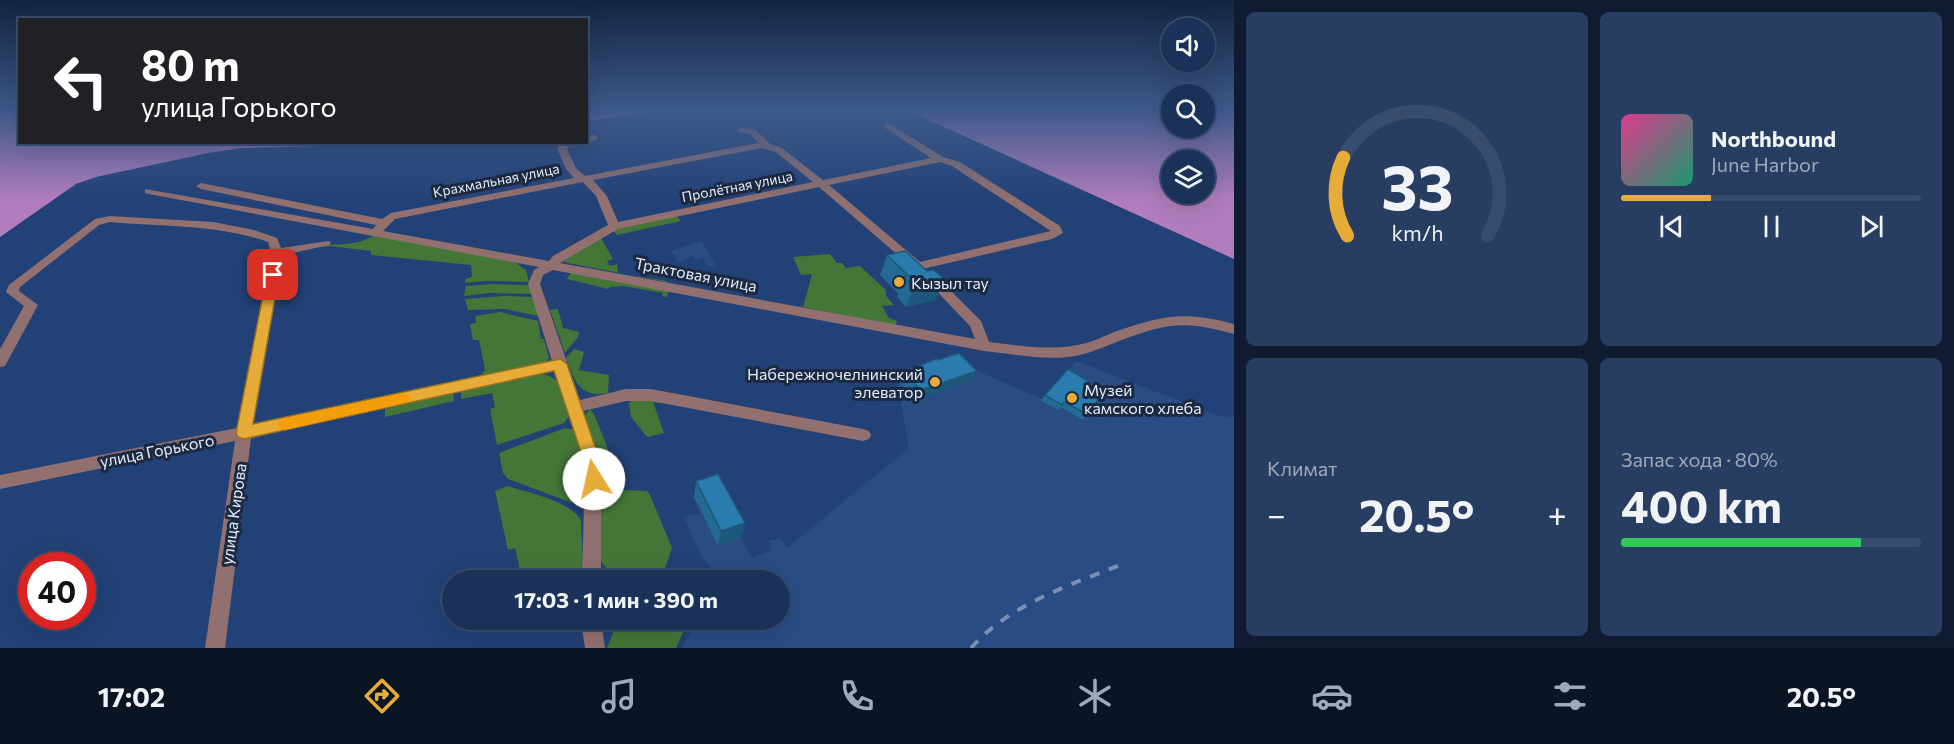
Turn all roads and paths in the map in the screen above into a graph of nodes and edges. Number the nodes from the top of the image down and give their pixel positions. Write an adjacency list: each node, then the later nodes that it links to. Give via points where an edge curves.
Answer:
1 (762, 140): 4 (street)
2 (910, 140): 5 (street)
3 (567, 144): 6 (street, via 562,148 575,174)
4 (769, 146): 6 (street, Крахмальная улица, via 750,146); 7 (street)
5 (940, 159): 7 (street, Пролётная улица); 16 (street, via 956,164 1056,228 1057,233)
6 (582, 178): 10 (street, Крахмальная улица, via 391,216); 11 (street, via 590,181 598,192)
7 (822, 184): 11 (street, Пролётная улица); 16 (street)
8 (201, 186): 10 (street)
9 (149, 191): 12 (street, Трактовая улица)
10 (384, 223): 12 (street, Крахмальная улица)
11 (614, 226): 15 (street, Пролётная улица)
12 (376, 232): 15 (street, Трактовая улица)
13 (325, 243): 14 (street)
14 (275, 246): 18 (street, via 258,234 213,227 95,222 15,285 12,292 31,305); 23 (street, улица Кирова)
15 (551, 266): 19 (street, Трактовая улица); 21 (street, Пролётная улица, via 538,273 534,284)
16 (918, 266): 19 (street, via 972,318)
17 (1234, 329): 19 (street, Трактовая улица, via 1180,319 1066,353)
18 (4, 346): 20 (street)
19 (984, 346)
20 (0, 362)
21 (560, 364): 22 (street, Пролётная улица); 23 (street, улица Горького)
22 (574, 407): 24 (street, via 626,395 651,395); 26 (street, Пролётная улица, via 593,464)
23 (244, 433): 25 (street, улица Горького); 28 (street, улица Кирова)
24 (863, 435)
25 (0, 482)
26 (591, 570)
27 (592, 632): 29 (street)
28 (215, 648)
29 (582, 648)

